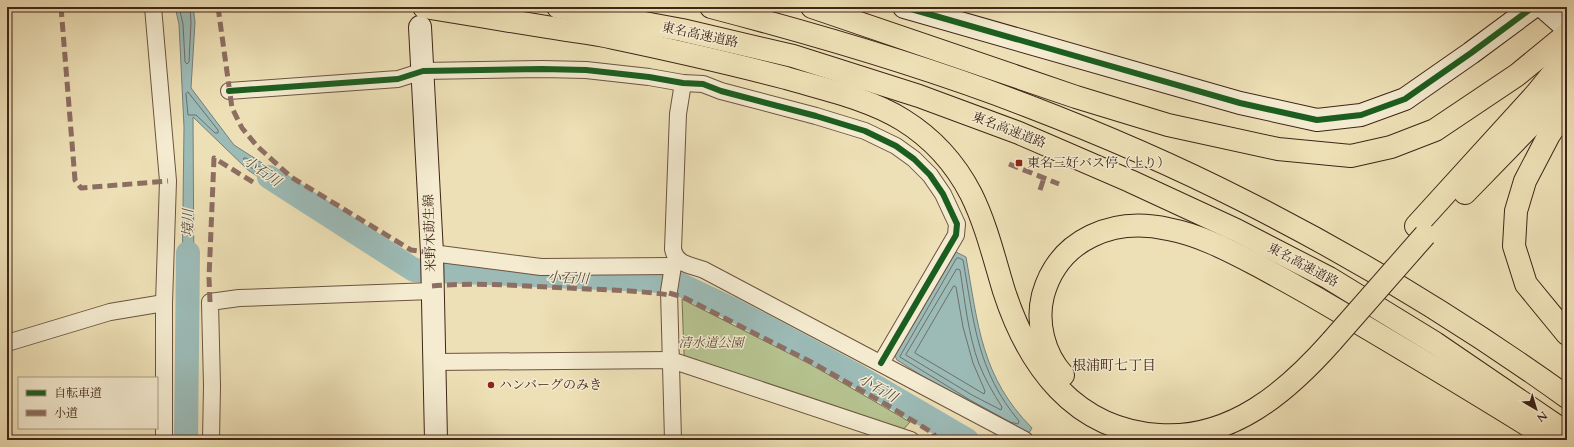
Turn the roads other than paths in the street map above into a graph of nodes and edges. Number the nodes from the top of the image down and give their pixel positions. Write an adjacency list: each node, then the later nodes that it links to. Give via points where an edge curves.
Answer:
1 (153, 7): 19 (street, via 168,181)
2 (558, 7): 27 (highway, 東名高速道路, via 682,30 793,56 919,96 1019,133 1236,230 1329,278 1435,343)
3 (711, 7): 26 (highway, via 917,66 1028,106 1143,153 1242,199 1334,249 1431,306)
4 (812, 7): 8 (highway, via 1076,97 1168,125 1278,149 1351,156 1391,147 1435,130 1517,75)
5 (904, 7): 6 (street, via 1240,103 1317,120 1361,115 1404,99)
6 (1533, 7)
7 (422, 17): 10 (street, 米野木莇生線); 21 (highway, via 612,38 833,91 889,111 941,150 964,182 980,214 1004,292 1020,332 1047,376 1069,399 1086,412 1111,425 1137,433 1169,436 1186,435 1233,422 1275,396 1305,370)
8 (1558, 22)
9 (1567, 56): 15 (highway)
10 (423, 71): 11 (street, via 586,70); 13 (street, via 398,79); 16 (street, 米野木莇生線)
11 (683, 83): 17 (street, via 677,122); 25 (street, via 703,84 865,131 896,146 930,175 950,206 957,224 956,235)
12 (1567, 88): 15 (highway)
13 (229, 91)
14 (1567, 107): 20 (highway, via 1525,181 1516,211 1514,246 1526,284)
15 (1421, 230): 21 (highway, bridge)
16 (432, 254): 17 (street, via 542,267); 18 (street, 米野木莇生線)
17 (674, 266): 23 (street, via 669,290); 25 (street, via 682,263 704,270)
18 (432, 288): 24 (street, 米野木莇生線); 29 (street, via 239,298 210,302)
19 (164, 303): 22 (street, via 110,312); 28 (street)
20 (1567, 334)
21 (1328, 336): 34 (highway, via 1252,399 1231,410 1176,424 1156,424 1136,421 1103,409 1072,386 1050,356 1040,323 1041,304 1054,269 1065,254 1081,242 1112,228 1148,226 1169,229 1216,243 1429,364)
22 (7, 343)
23 (671, 360): 24 (street); 31 (street); 32 (street)
24 (435, 362): 30 (street, 米野木莇生線)
25 (881, 363): 33 (street)
26 (1567, 397)
27 (1567, 433)
28 (164, 440)
29 (211, 440)
30 (436, 440)
31 (672, 440)
32 (911, 440)
33 (1025, 440)
34 (1552, 440)

